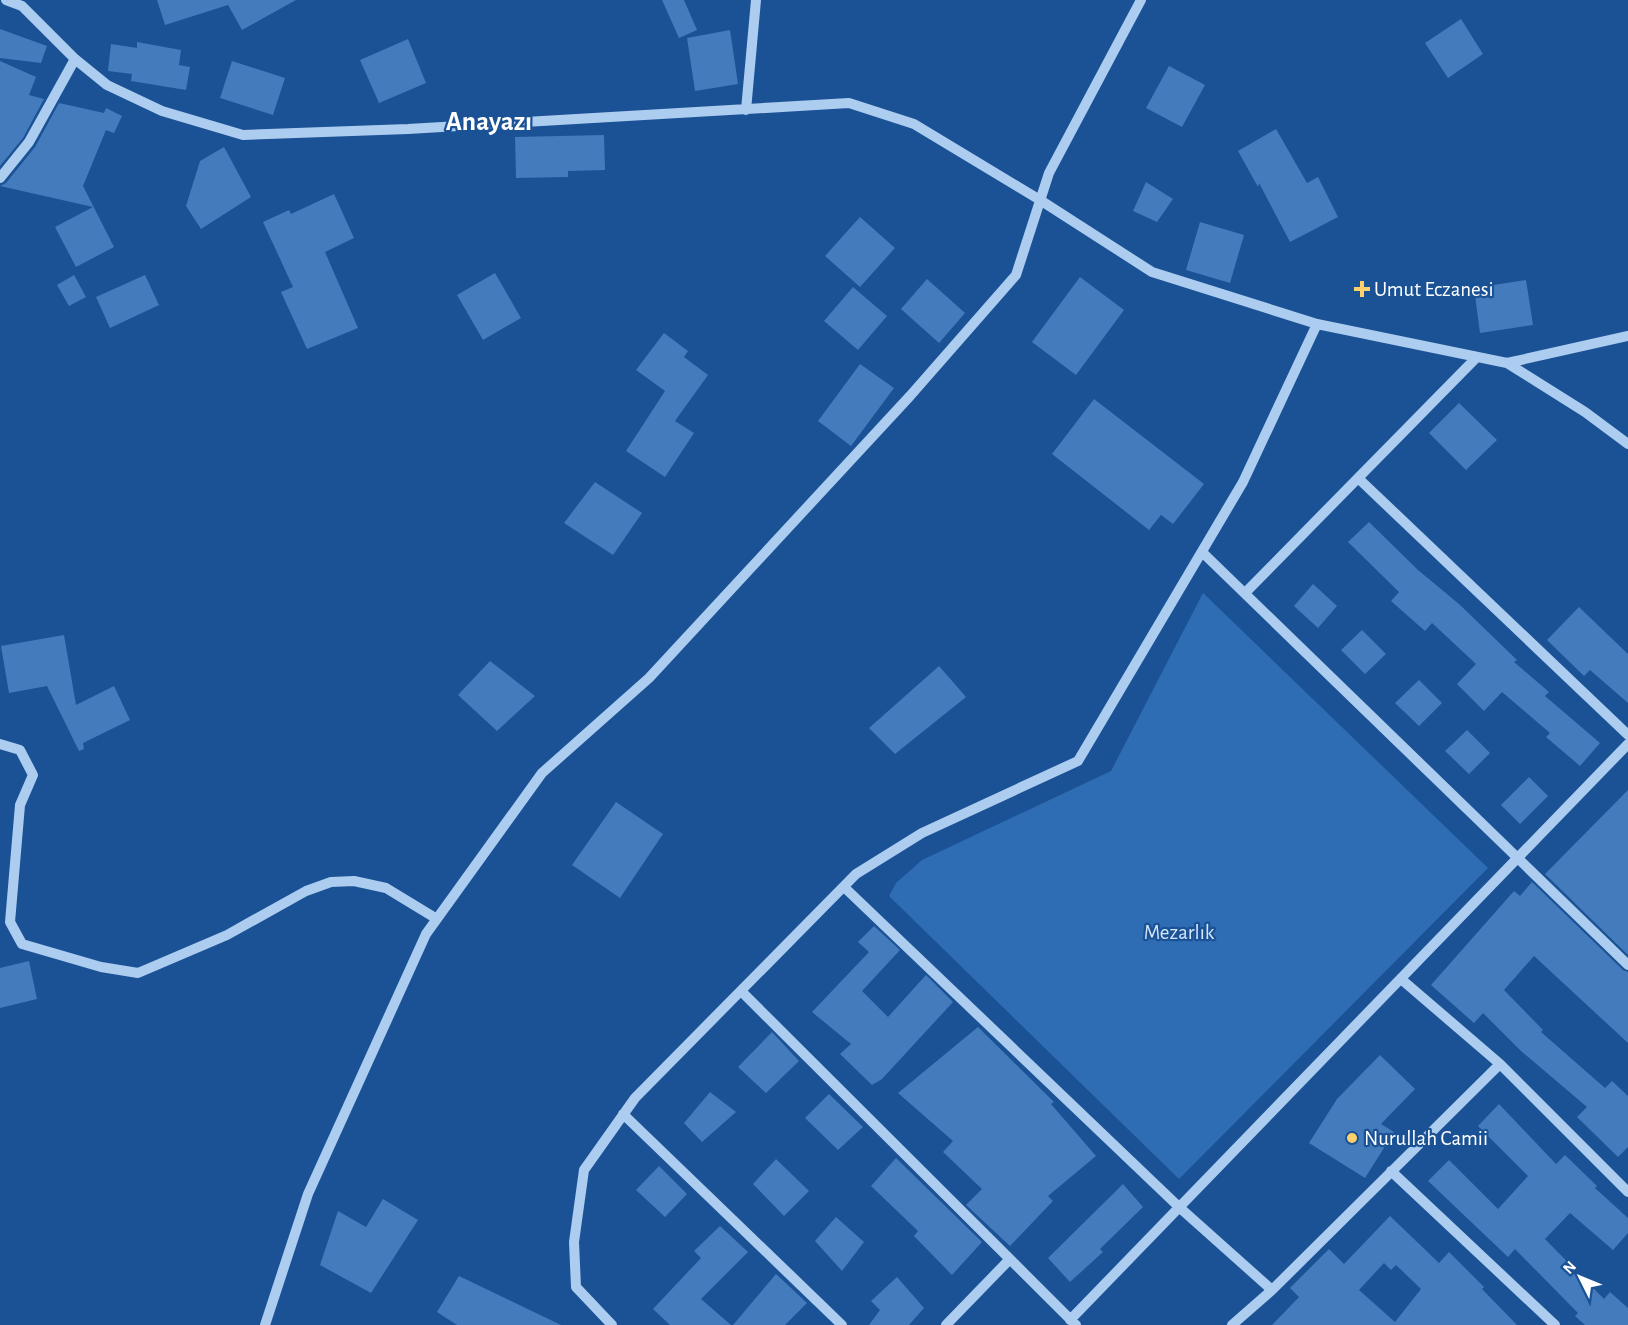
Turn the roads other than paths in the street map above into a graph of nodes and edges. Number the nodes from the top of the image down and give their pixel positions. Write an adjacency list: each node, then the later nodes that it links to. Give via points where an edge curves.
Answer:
1 (6, 0): 4 (street, via 22,6)
2 (756, 0): 5 (street)
3 (1141, 0): 7 (street, via 1048,173)
4 (75, 59): 5 (street, via 108,85 162,111 243,135); 6 (street, via 29,142)
5 (746, 110): 7 (street, via 849,103 914,124)
6 (0, 178)
7 (1040, 200): 8 (street, via 1152,272); 21 (street, via 1016,275 910,396 649,678 542,773)
8 (1317, 324): 10 (street); 14 (street, via 1243,482)
9 (1628, 336): 11 (street)
10 (1477, 357): 11 (street); 13 (street)
11 (1507, 363): 12 (street)
12 (1628, 444)
13 (1358, 478): 15 (street); 16 (street)
14 (1202, 552): 15 (street); 20 (street, via 1078,761 922,833 856,874)
15 (1245, 593): 19 (street)
16 (1628, 735)
17 (0, 744): 21 (street, via 20,750 33,775 20,805 10,922 22,944 101,967 138,973 227,935 306,891 331,882 354,881 386,888)
18 (1628, 744): 19 (street)
19 (1517, 859): 22 (street); 23 (street)
20 (844, 886): 24 (street); 29 (street)
21 (437, 919): 33 (street, via 426,934 308,1194)
22 (1628, 966)
23 (1401, 979): 25 (street); 29 (street)
24 (741, 991): 26 (street, via 634,1098); 30 (street)
25 (1500, 1064): 27 (street); 28 (street)
26 (623, 1114): 34 (street, via 584,1170 574,1242 576,1287); 35 (street)
27 (1392, 1171): 31 (street); 38 (street)
28 (1628, 1192)
29 (1179, 1207): 31 (street); 32 (street)
30 (1009, 1260): 32 (street); 36 (street)
31 (1272, 1290): 37 (street)
32 (1073, 1323)
33 (265, 1325)
34 (612, 1325)
35 (842, 1325)
36 (946, 1325)
37 (1232, 1325)
38 (1555, 1325)

